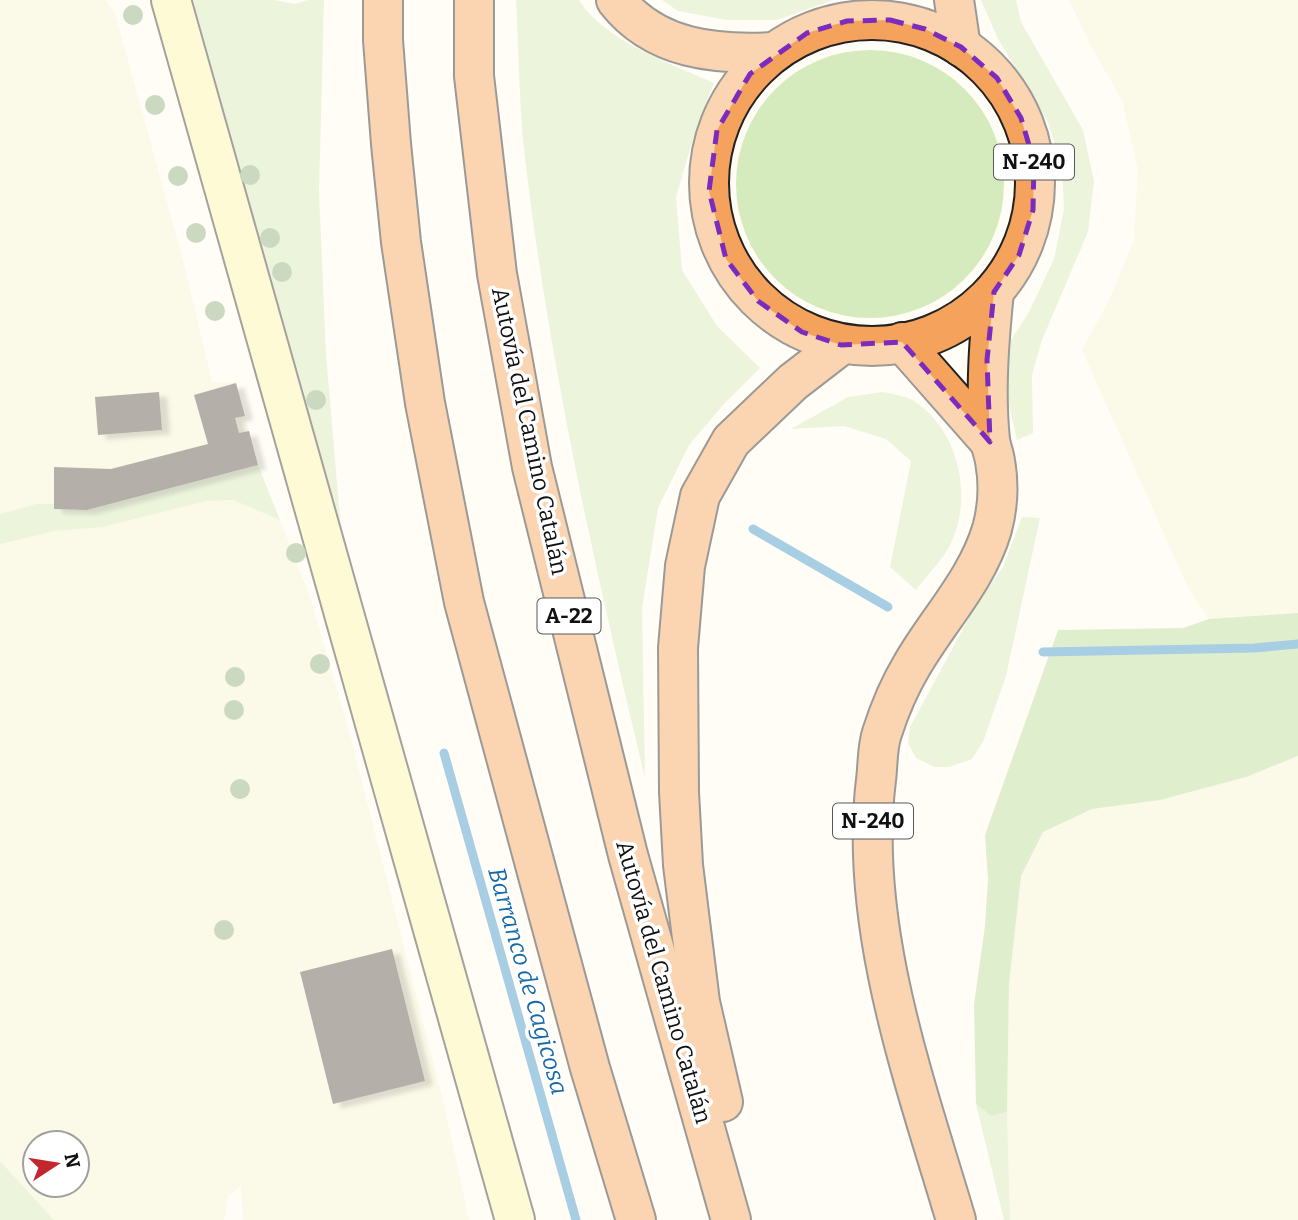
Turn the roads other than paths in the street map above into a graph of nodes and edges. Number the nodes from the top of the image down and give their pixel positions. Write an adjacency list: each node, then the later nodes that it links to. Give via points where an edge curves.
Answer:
1 (171, 0): 13 (street)
2 (382, 0): 14 (highway, via 403,256 425,403 464,602 590,1068)
3 (474, 0): 15 (highway, Autovía del Camino Catalán / A-22, via 474,76 497,274 533,467 628,855)
4 (616, 0): 8 (highway, via 665,39 734,54)
5 (954, 0): 7 (highway)
6 (899, 10): 7 (highway, N-240); 8 (highway, N-240, via 807,33)
7 (961, 47): 9 (highway, N-240, via 997,78 1021,118 1034,162 1030,221 1019,255)
8 (774, 52): 11 (highway, N-240, via 750,74 717,131 710,158 714,226 726,258 758,301 802,332)
9 (994, 292): 10 (highway, N-240, via 952,326); 12 (highway, N-240, via 987,360)
10 (902, 342): 11 (highway, N-240, via 881,348); 12 (highway)
11 (841, 345): 16 (highway, via 793,382 731,441 700,496 685,566 678,648 683,865 700,1002)
12 (990, 442): 17 (highway, N-240, via 998,501 992,530 951,607 911,666 881,735 872,808 884,950 905,1045)
13 (515, 1220)
14 (636, 1220)
15 (731, 1220)
16 (751, 1220)
17 (956, 1220)

